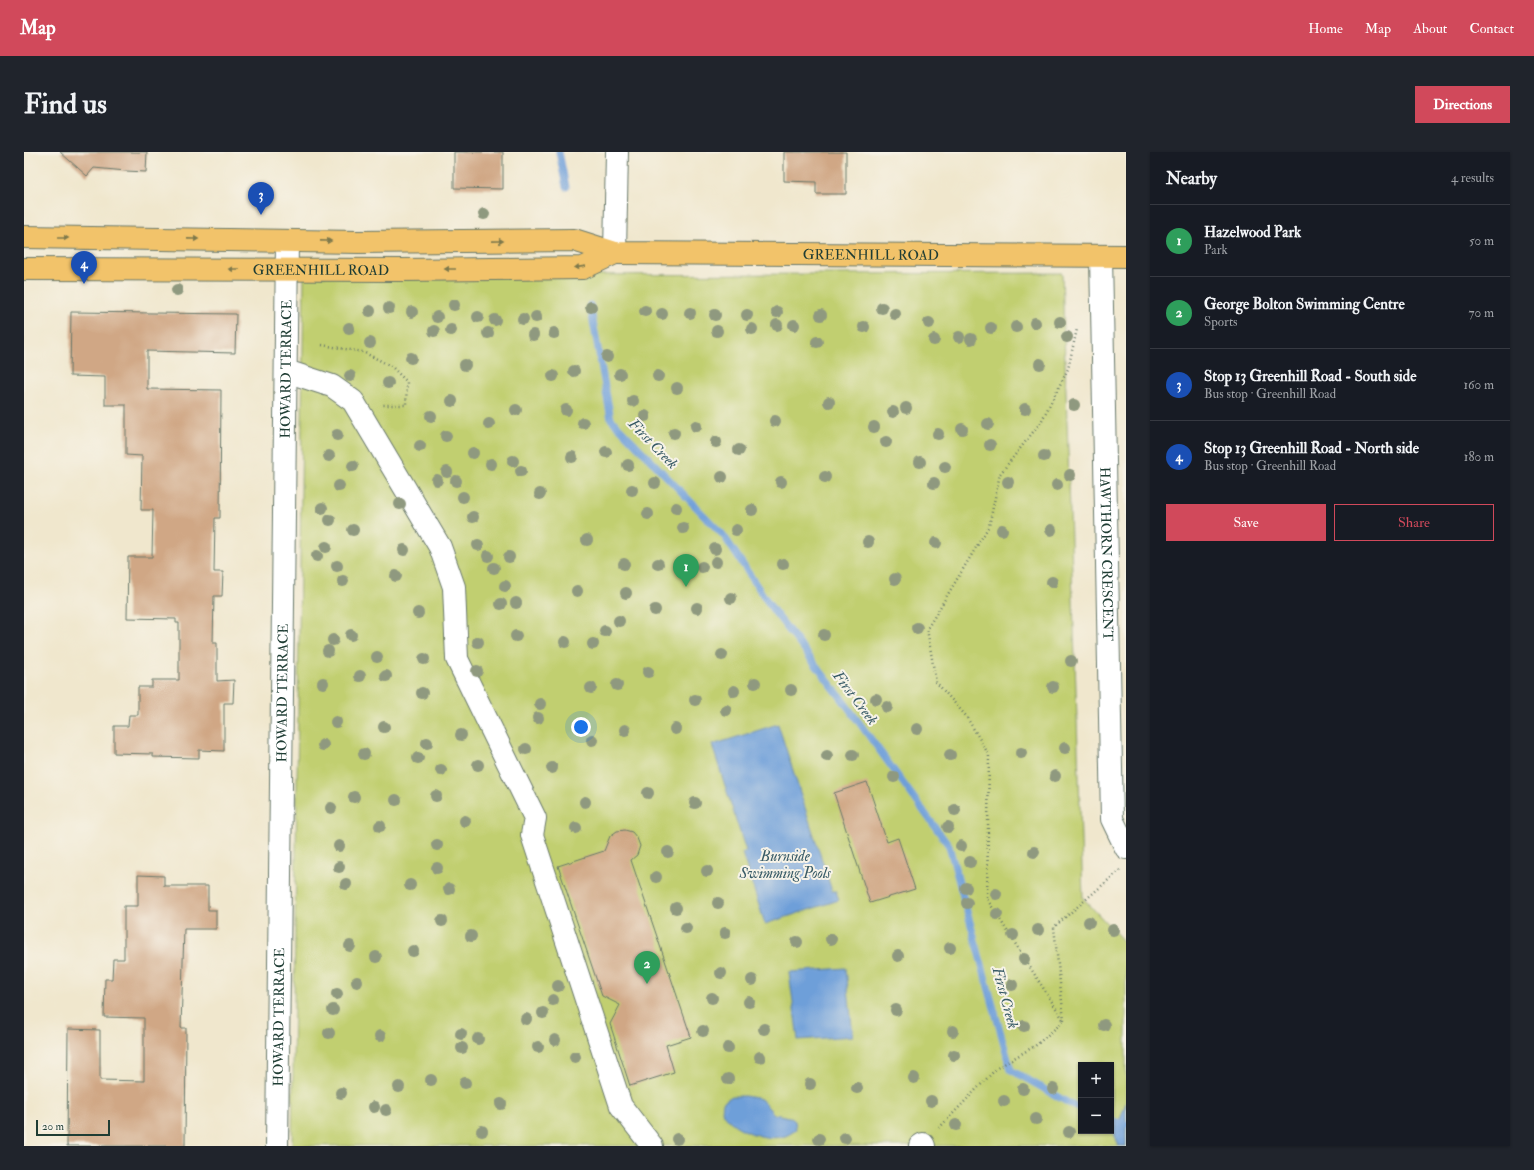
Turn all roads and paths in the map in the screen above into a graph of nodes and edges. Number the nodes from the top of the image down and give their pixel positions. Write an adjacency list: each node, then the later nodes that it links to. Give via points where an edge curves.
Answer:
1 (618, 152): 4 (street)
2 (24, 237): 3 (main road, GREENHILL ROAD, one-way to 3)
3 (287, 241): 4 (main road, GREENHILL ROAD, one-way to 4, via 574,240); 8 (street, HOWARD TERRACE)
4 (616, 253): 5 (main road, GREENHILL ROAD); 8 (main road, GREENHILL ROAD, one-way to 8, via 583,268)
5 (1101, 256): 6 (main road, GREENHILL ROAD); 13 (street, HAWTHORN CRESCENT, via 1112,819)
6 (1126, 256)
7 (24, 269): 8 (main road, GREENHILL ROAD, one-way to 7)
8 (287, 269): 11 (street, HOWARD TERRACE)
9 (1078, 324): 15 (path, via 1068,369 1041,422 1000,474 989,526 927,629 936,682 966,716 989,755 987,899)
10 (322, 345): 12 (path, via 363,352 391,366 407,382 406,406 370,404)
11 (286, 371): 12 (street, via 332,386 353,401); 17 (street, HOWARD TERRACE)
12 (359, 410): 18 (street, via 440,547 454,587 458,659 535,818 532,835 621,1106)
13 (1126, 848)
14 (1120, 870): 15 (path, via 1054,928)
15 (1064, 1021): 16 (path, via 1035,1046 997,1068)
16 (922, 1145)
17 (277, 1146)
18 (652, 1146)

